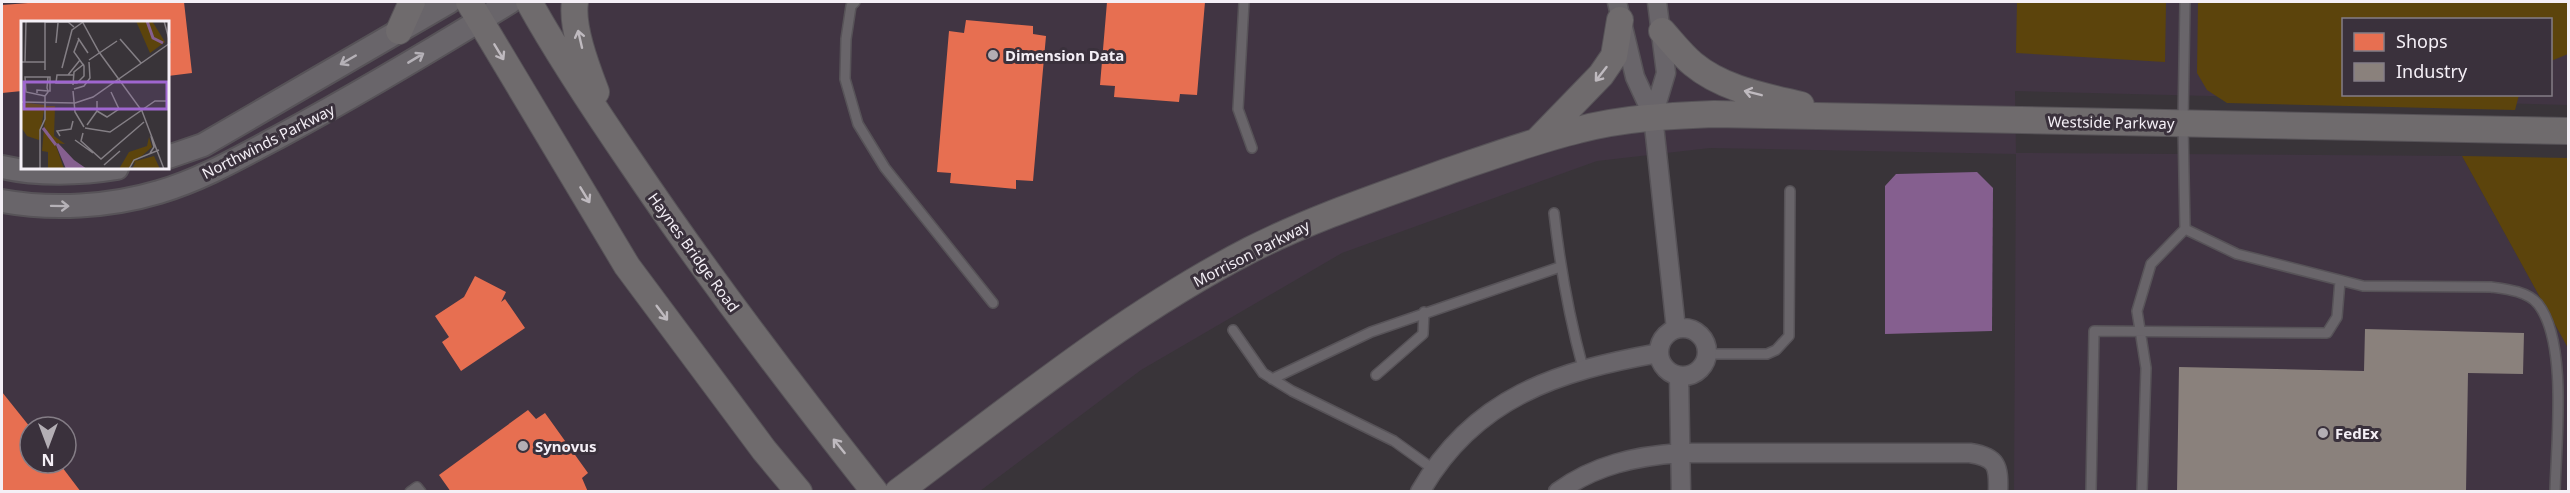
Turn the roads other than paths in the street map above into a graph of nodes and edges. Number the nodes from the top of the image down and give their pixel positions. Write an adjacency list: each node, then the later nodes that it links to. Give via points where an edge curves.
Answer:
1 (412, 2): 12 (main road)
2 (449, 2): 12 (street, Northwinds Parkway)
3 (510, 2): 10 (street, Northwinds Parkway)
4 (529, 2): 18 (main road, Haynes Bridge Road)
5 (575, 2): 18 (main road, one-way to 5, via 583,51)
6 (1244, 2): 20 (lane, via 1238,109)
7 (1657, 2): 13 (street)
8 (2185, 2): 16 (lane)
9 (851, 3): 30 (lane, via 845,79 858,124 885,168)
10 (475, 11): 25 (street, Northwinds Parkway, one-way to 10, via 64,206 159,193 216,170 348,100); 41 (main road, one-way to 41, via 627,266)
11 (1618, 11): 14 (street, via 1635,77); 19 (main road, one-way to 19, via 1614,56)
12 (399, 30): 21 (street, Northwinds Parkway, one-way to 21, via 203,145)
13 (1662, 30): 14 (street, via 1666,73); 15 (main road, one-way to 13, via 1742,91 1694,65)
14 (1653, 116): 15 (main road, Westside Parkway); 19 (main road, Morrison Parkway, via 1578,129); 32 (street)
15 (1851, 117): 16 (main road, Westside Parkway)
16 (2183, 123): 17 (main road, Westside Parkway); 27 (lane)
17 (2568, 131)
18 (612, 135): 48 (main road, Haynes Bridge Road, one-way to 18, via 809,409)
19 (1537, 142): 49 (main road, Morrison Parkway, via 1323,215 1250,250 1111,335)
20 (1252, 148)
21 (170, 156)
22 (2, 167): 23 (street, via 18,171)
23 (82, 170)
24 (1790, 191): 36 (lane, via 1789,336 1767,354)
25 (2, 201)
26 (1554, 213): 28 (lane)
27 (2185, 229): 29 (lane, via 2237,254); 34 (lane, via 2151,264 2137,311)
28 (1560, 267): 31 (lane); 37 (lane)
29 (2340, 281): 34 (lane, via 2337,317 2327,333); 56 (lane, via 2363,286 2507,289 2537,303 2553,337 2558,374)
30 (993, 303)
31 (1424, 312): 38 (lane, via 1423,333); 40 (lane, via 1371,332)
32 (1676, 329): 35 (street, via 1663,338); 36 (street, via 1698,333 1704,339)
33 (1233, 330): 40 (lane, via 1247,353)
34 (2140, 330): 54 (lane, via 2094,331); 55 (lane, via 2146,368)
35 (1659, 353): 37 (street); 39 (street, via 1665,368)
36 (1707, 354): 39 (street, via 1695,373)
37 (1584, 368): 43 (street, via 1534,387 1495,409 1456,442)
38 (1376, 375)
39 (1679, 376): 42 (street)
40 (1272, 380): 43 (lane, via 1394,441)
41 (764, 450): 46 (main road); 47 (main road)
42 (1680, 453): 51 (street, via 1617,462); 52 (street); 53 (street, via 1970,453 1984,455 1997,467)
43 (1433, 469): 50 (street)
44 (410, 492): 45 (lane, via 417,487)
45 (421, 492)
46 (775, 492)
47 (799, 492)
48 (875, 492)
49 (898, 492)
50 (1420, 492)
51 (1558, 492)
52 (1681, 492)
53 (1998, 492)
54 (2091, 492)
55 (2142, 492)
56 (2555, 492)

